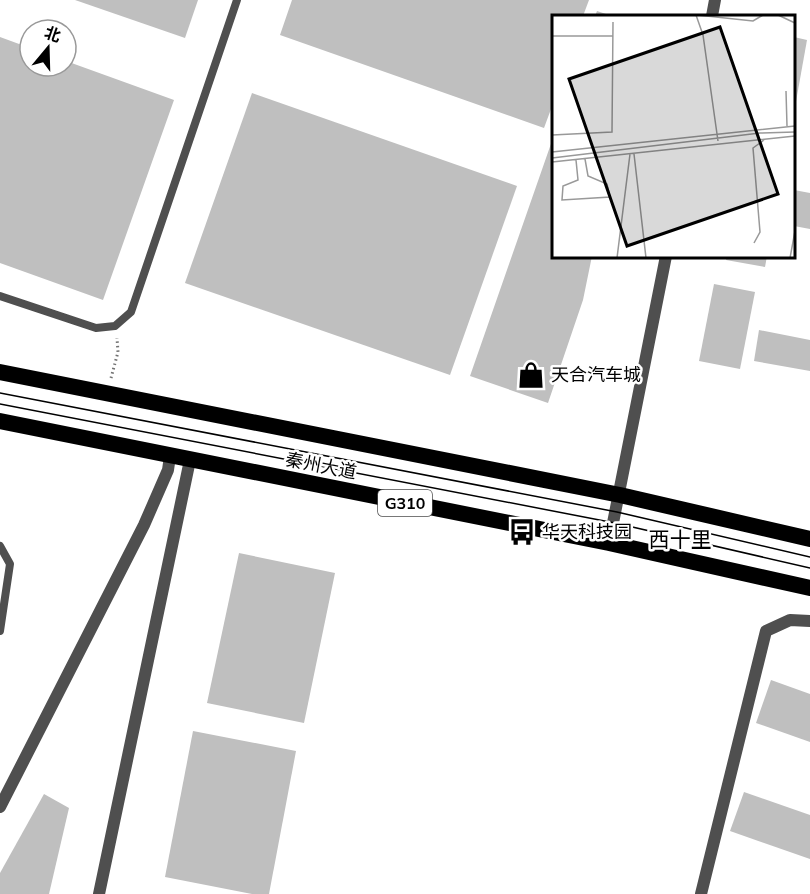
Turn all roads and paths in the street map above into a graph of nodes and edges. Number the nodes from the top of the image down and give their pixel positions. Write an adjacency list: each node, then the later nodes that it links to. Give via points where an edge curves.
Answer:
1 (237, 0): 6 (lane, via 131,312)
2 (715, 0): 3 (street)
3 (712, 15)
4 (666, 258): 12 (street)
5 (0, 296): 6 (lane, via 96,328)
6 (116, 326): 8 (path, via 118,352)
7 (0, 372): 8 (highway, 秦州大道)
8 (106, 394): 12 (highway, 秦州大道)
9 (0, 421): 10 (highway, 秦州大道 / G310)
10 (170, 456): 11 (highway, 秦州大道 / G310); 19 (street, via 168,470 144,525)
11 (190, 460): 14 (highway, 秦州大道 / G310); 20 (street)
12 (620, 495): 13 (highway, 秦州大道); 14 (street)
13 (810, 539)
14 (609, 543): 16 (highway, 秦州大道 / G310)
15 (0, 546): 18 (lane, via 10,564)
16 (810, 588)
17 (810, 621): 21 (street, via 790,620 766,631)
18 (0, 631)
19 (0, 807)
20 (99, 894)
21 (701, 894)

